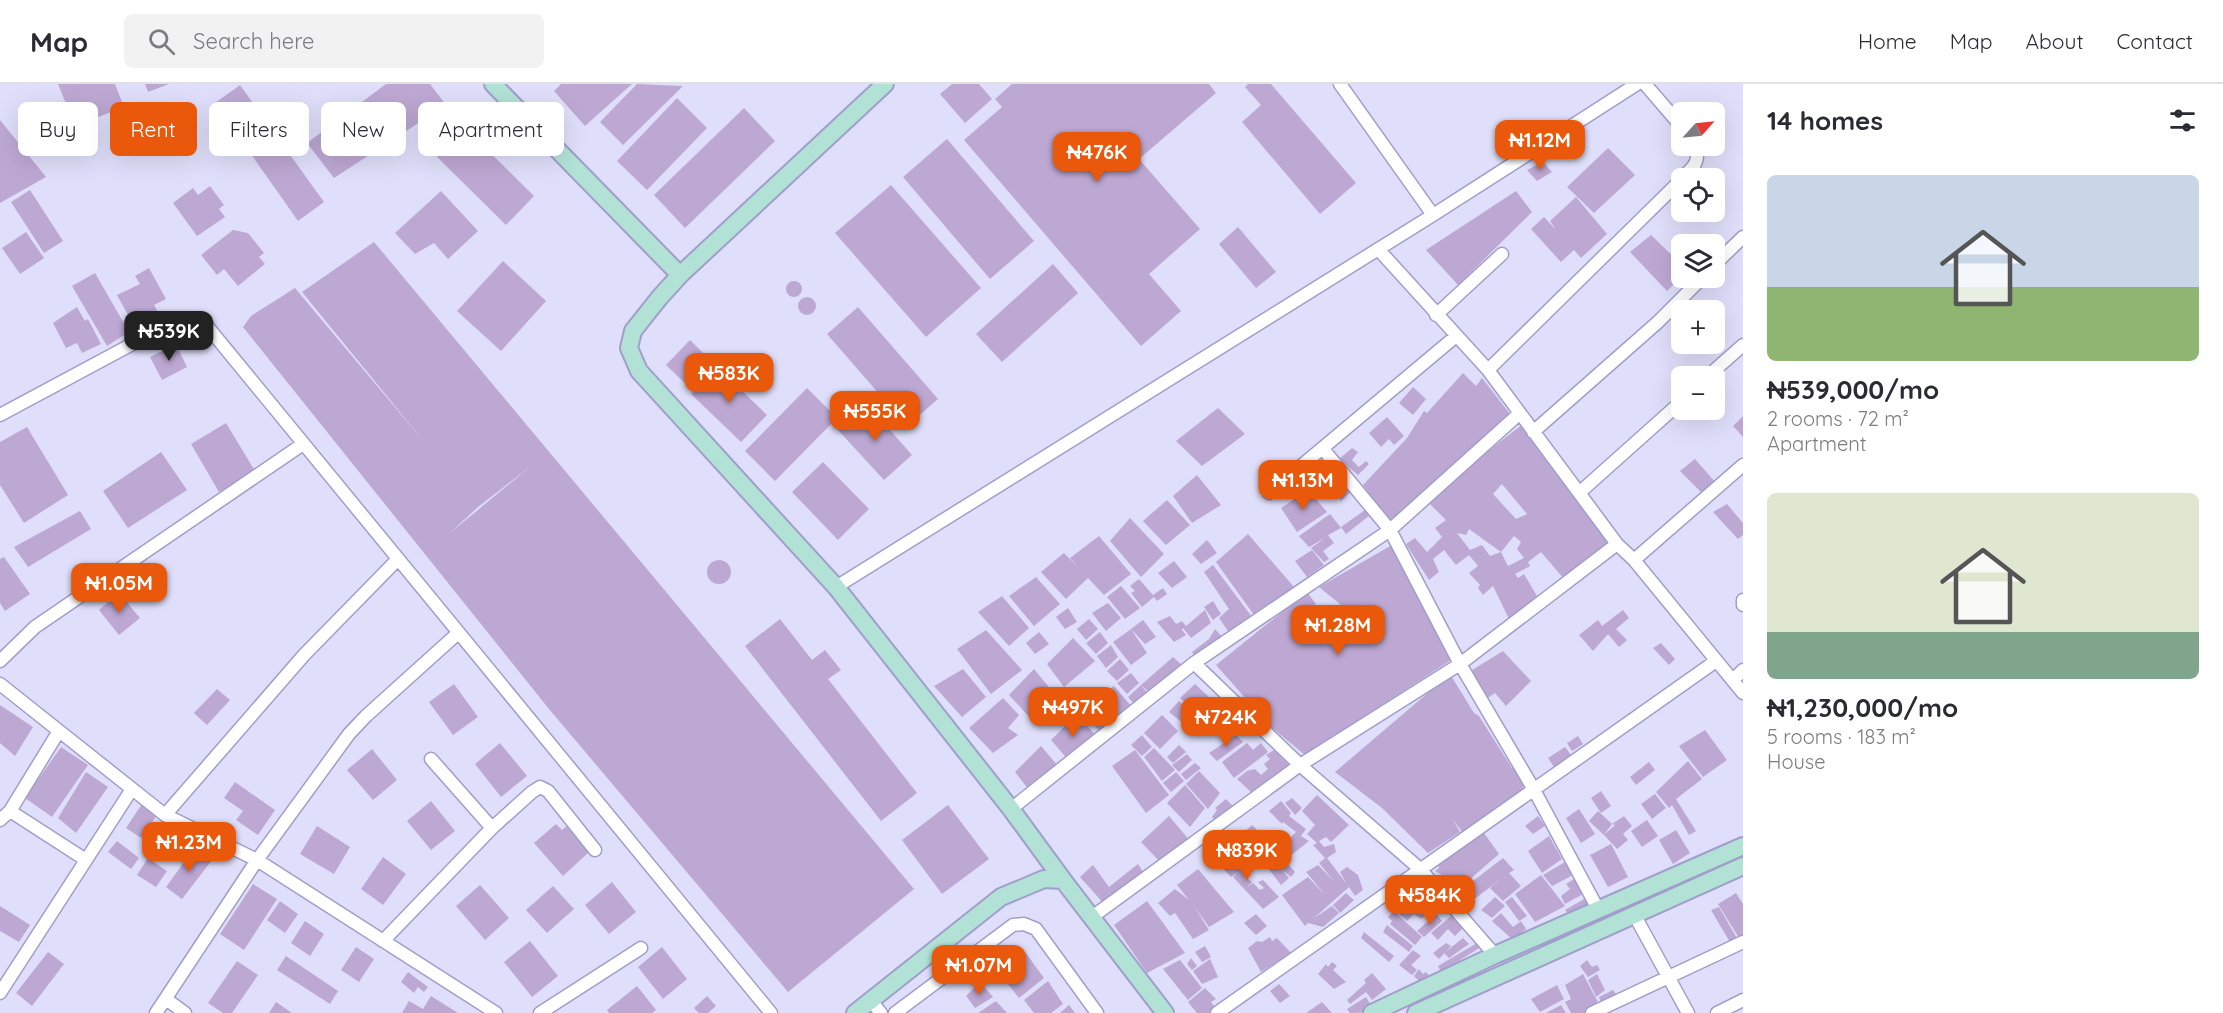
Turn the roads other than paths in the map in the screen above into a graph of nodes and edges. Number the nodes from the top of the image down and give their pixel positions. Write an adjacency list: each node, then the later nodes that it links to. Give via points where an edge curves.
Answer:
1 (493, 84): 13 (street)
2 (885, 84): 13 (street)
3 (1340, 84): 8 (street)
4 (1637, 84): 8 (street)
5 (1645, 84): 6 (street)
6 (1671, 114)
7 (1671, 190): 19 (street)
8 (1433, 215): 10 (street)
9 (1743, 237): 12 (street)
10 (1378, 249): 15 (street); 33 (street)
11 (1502, 254): 15 (street)
12 (1725, 254)
13 (680, 275): 33 (street, via 633,331 629,348 639,371)
14 (1692, 288): 23 (street)
15 (1436, 315): 16 (street)
16 (1455, 337): 19 (street); 25 (street)
17 (1743, 345): 18 (street)
18 (1719, 366)
19 (1488, 370): 21 (street)
20 (1671, 410): 27 (street)
21 (1520, 413): 23 (street); 29 (street)
22 (0, 415): 24 (street, via 179,319 195,319 207,326)
23 (1533, 432): 27 (street)
24 (303, 444): 31 (street); 37 (street, via 34,627)
25 (1323, 449): 28 (street); 29 (street)
26 (1743, 465): 32 (street)
27 (1579, 493): 30 (street)
28 (1269, 494)
29 (1390, 530): 39 (street); 40 (street)
30 (1617, 544): 32 (street); 40 (street)
31 (397, 560): 36 (street); 52 (street, via 304,656)
32 (1634, 560): 38 (street)
33 (836, 587): 50 (street)
34 (1743, 600): 35 (street)
35 (1743, 605)
36 (457, 634): 58 (street, via 349,734); 79 (street)
37 (0, 661)
38 (1716, 661): 42 (street); 48 (street)
39 (1194, 663): 47 (street); 50 (street)
40 (1460, 664): 47 (street); 48 (street)
41 (1743, 669): 42 (street)
42 (1733, 680): 44 (street)
43 (0, 684): 45 (street)
44 (1743, 693)
45 (59, 731): 49 (street); 51 (street)
46 (431, 759): 54 (street)
47 (1300, 765): 60 (street); 64 (street)
48 (1533, 788): 60 (street); 62 (street)
49 (132, 789): 52 (street); 57 (street)
50 (1011, 809): 61 (street)
51 (10, 811): 53 (street); 57 (street)
52 (165, 815): 58 (street)
53 (0, 820)
54 (492, 828): 56 (street, via 540,788 548,791); 65 (street)
55 (1743, 846): 62 (street)
56 (595, 850)
57 (86, 860): 70 (street)
58 (257, 860): 65 (street); 71 (street)
59 (1743, 866): 63 (street)
60 (1420, 869): 68 (street); 84 (street)
61 (1063, 880): 64 (street); 73 (street, via 1044,879 1001,897)
62 (1599, 911): 68 (street)
63 (1635, 916): 69 (street); 74 (street)
64 (1092, 917): 83 (street)
65 (383, 941): 77 (street)
66 (1743, 942): 69 (street)
67 (641, 948): 78 (street)
68 (1495, 955): 85 (street)
69 (1668, 978): 87 (street); 88 (street)
70 (0, 993)
71 (166, 999): 75 (street); 76 (street)
72 (1743, 1000): 89 (street)
73 (876, 1007): 80 (street)
74 (1439, 1008): 86 (street)
75 (156, 1013)
76 (185, 1013)
77 (496, 1013)
78 (540, 1013)
79 (771, 1013)
80 (855, 1013)
81 (895, 1013): 82 (street, via 1013,925 1024,924 1036,929)
82 (1097, 1013)
83 (1165, 1013)
84 (1217, 1013)
85 (1372, 1013)
86 (1416, 1013)
87 (1592, 1013)
88 (1688, 1013)
89 (1718, 1013)

